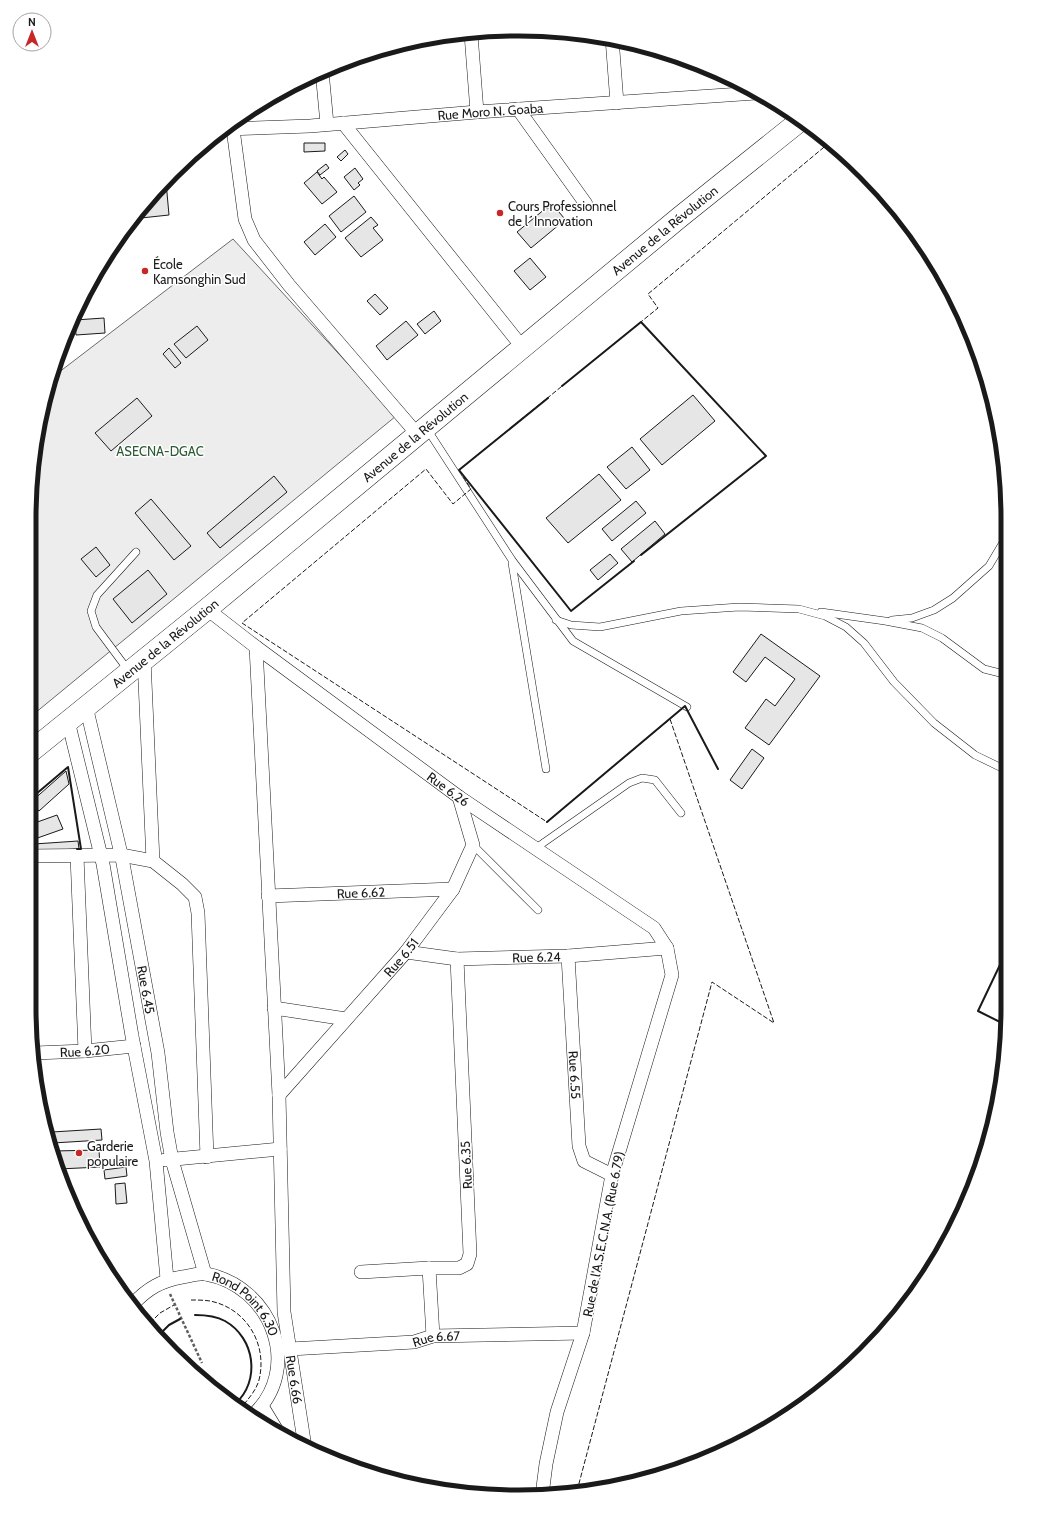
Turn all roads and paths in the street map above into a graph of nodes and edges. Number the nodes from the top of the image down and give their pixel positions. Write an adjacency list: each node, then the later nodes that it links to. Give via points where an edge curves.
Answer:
1 (470, 39): 7 (street)
2 (613, 45): 5 (street)
3 (323, 78): 9 (street)
4 (744, 92): 5 (street, Rue Moro N. Goaba)
5 (617, 103): 6 (street, Rue Moro N. Goaba)
6 (518, 109): 7 (street, Rue Moro N. Goaba); 13 (street)
7 (476, 112): 8 (street, Rue Moro N. Goaba)
8 (343, 123): 9 (street, Rue Moro N. Goaba); 14 (street)
9 (327, 124): 11 (street, Rue Moro N. Goaba)
10 (796, 124): 14 (main road, Avenue de la Révolution)
11 (234, 129)
12 (230, 133): 15 (street, via 244,219 254,240 289,285)
13 (586, 204)
14 (523, 348): 15 (main road, Avenue de la Révolution)
15 (422, 431): 18 (lane); 19 (main road, Avenue de la Révolution)
16 (1001, 546): 22 (lane, via 989,566 953,598 934,610 912,618)
17 (136, 552): 24 (lane, via 97,595 91,611 96,628)
18 (512, 560): 21 (lane); 31 (lane)
19 (207, 609): 23 (street, Rue 6.26); 24 (main road, Avenue de la Révolution)
20 (799, 609): 21 (lane, via 739,607 681,611 600,627 571,625); 22 (lane); 30 (lane, via 825,616 846,627 864,643 894,682 934,723 975,754)
21 (556, 620): 27 (lane, via 573,641)
22 (886, 621): 25 (lane, via 922,628 942,638 984,669)
23 (256, 647): 32 (street, Rue 6.26); 42 (street, Rue 6.66)
24 (137, 665): 26 (main road, Avenue de la Révolution); 40 (street)
25 (1001, 673)
26 (86, 706): 28 (main road, Avenue de la Révolution); 36 (street, Rue 6.45)
27 (687, 707)
28 (68, 720): 29 (main road, Avenue de la Révolution); 39 (street, Rue 6.45)
29 (36, 748)
30 (1001, 767)
31 (546, 769)
32 (459, 797): 34 (street); 35 (street, Rue 6.26)
33 (681, 813): 35 (lane, via 655,780 642,778 629,783)
34 (473, 845): 41 (street, Rue 6.51); 43 (lane)
35 (536, 848): 46 (street, Rue 6.26, via 654,928)
36 (121, 855): 39 (street); 40 (street); 44 (street, Rue 6.45)
37 (36, 856): 38 (street)
38 (77, 856): 39 (street); 55 (street)
39 (101, 856): 45 (street, Rue 6.45)
40 (153, 861): 59 (street, via 195,897 198,913)
41 (453, 889): 42 (street, Rue 6.62); 47 (street, Rue 6.51)
42 (268, 896): 51 (street, Rue 6.66)
43 (538, 910)
44 (138, 942): 45 (street); 53 (street, Rue 6.45)
45 (117, 947): 54 (street, Rue 6.45)
46 (667, 948): 48 (street, Rue 6.24); 50 (street, Rue 6.26)
47 (406, 952): 49 (street, Rue 6.24); 52 (street, Rue 6.51)
48 (568, 956): 49 (street, Rue 6.24); 62 (street, Rue 6.55, via 579,1146 584,1161)
49 (457, 959): 63 (street, Rue 6.35, via 470,1254 467,1264 460,1268)
50 (672, 975): 62 (street, Rue de l'A.S.E.C.N.A. (Rue 6.79))
51 (274, 1008): 52 (street); 57 (street, Rue 6.66)
52 (346, 1019): 57 (street, Rue 6.51)
53 (154, 1028): 54 (street, Rue 6.20); 60 (street, Rue 6.45, via 166,1132)
54 (133, 1041): 55 (street, Rue 6.20); 61 (street, Rue 6.45)
55 (85, 1051): 56 (street, Rue 6.20)
56 (38, 1053)
57 (279, 1095): 58 (street, Rue 6.66)
58 (280, 1149): 59 (street); 70 (street, Rue 6.66, via 284,1312)
59 (207, 1157): 60 (street)
60 (172, 1160): 61 (street); 65 (street, Rue 6.45)
61 (156, 1161): 66 (street, Rue 6.45)
62 (612, 1175): 68 (street, Rue de l'A.S.E.C.N.A. (Rue 6.79))
63 (429, 1268): 64 (street, Rue 6.35); 69 (street)
64 (361, 1272)
65 (205, 1274): 66 (street, Rond Point 6.30); 72 (street, Rond Point 6.30, via 225,1280 251,1296 269,1319 278,1350 277,1372)
66 (166, 1280): 67 (street, Rond Point 6.30, via 144,1292); 71 (path)
67 (136, 1301)
68 (583, 1333): 69 (street, Rue 6.67); 76 (street, Rue de l'A.S.E.C.N.A. (Rue 6.79), via 557,1412)
69 (433, 1336): 70 (street, Rue 6.67, via 414,1342)
70 (290, 1349): 75 (street, Rue 6.66)
71 (202, 1363)
72 (262, 1406): 73 (street, Rond Point 6.30); 74 (street)
73 (256, 1412)
74 (272, 1422)
75 (304, 1439)
76 (543, 1489)

